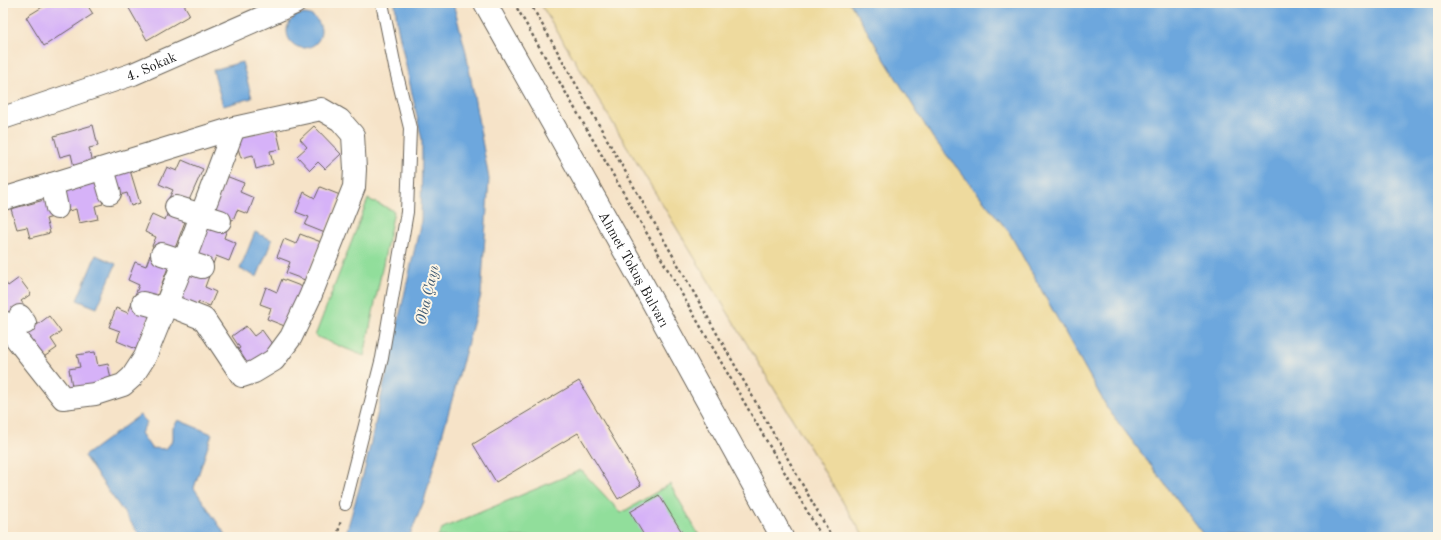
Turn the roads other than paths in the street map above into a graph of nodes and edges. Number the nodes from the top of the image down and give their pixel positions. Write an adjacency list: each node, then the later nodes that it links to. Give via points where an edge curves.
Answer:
1 (295, 3): 4 (street, 4. Sokak, via 133,74)
2 (382, 3): 18 (lane, via 410,128 407,212 382,358)
3 (485, 3): 19 (street, Ahmet Tokuş Bulvarı)
4 (3, 118)
5 (234, 128): 6 (street); 12 (street); 16 (street, via 321,109 340,120 353,135 354,187 310,297 291,337 274,360 265,367 242,376 204,319)
6 (103, 169): 7 (street); 8 (street)
7 (52, 184): 9 (street); 11 (street)
8 (109, 193)
9 (3, 199)
10 (176, 207): 12 (street)
11 (57, 208)
12 (215, 219): 14 (street)
13 (162, 254): 14 (street)
14 (198, 265): 16 (street)
15 (143, 303): 16 (street)
16 (165, 307): 17 (street, via 145,358 132,377 123,385 95,394 74,397 63,398)
17 (16, 322)
18 (345, 504)
19 (782, 537)

